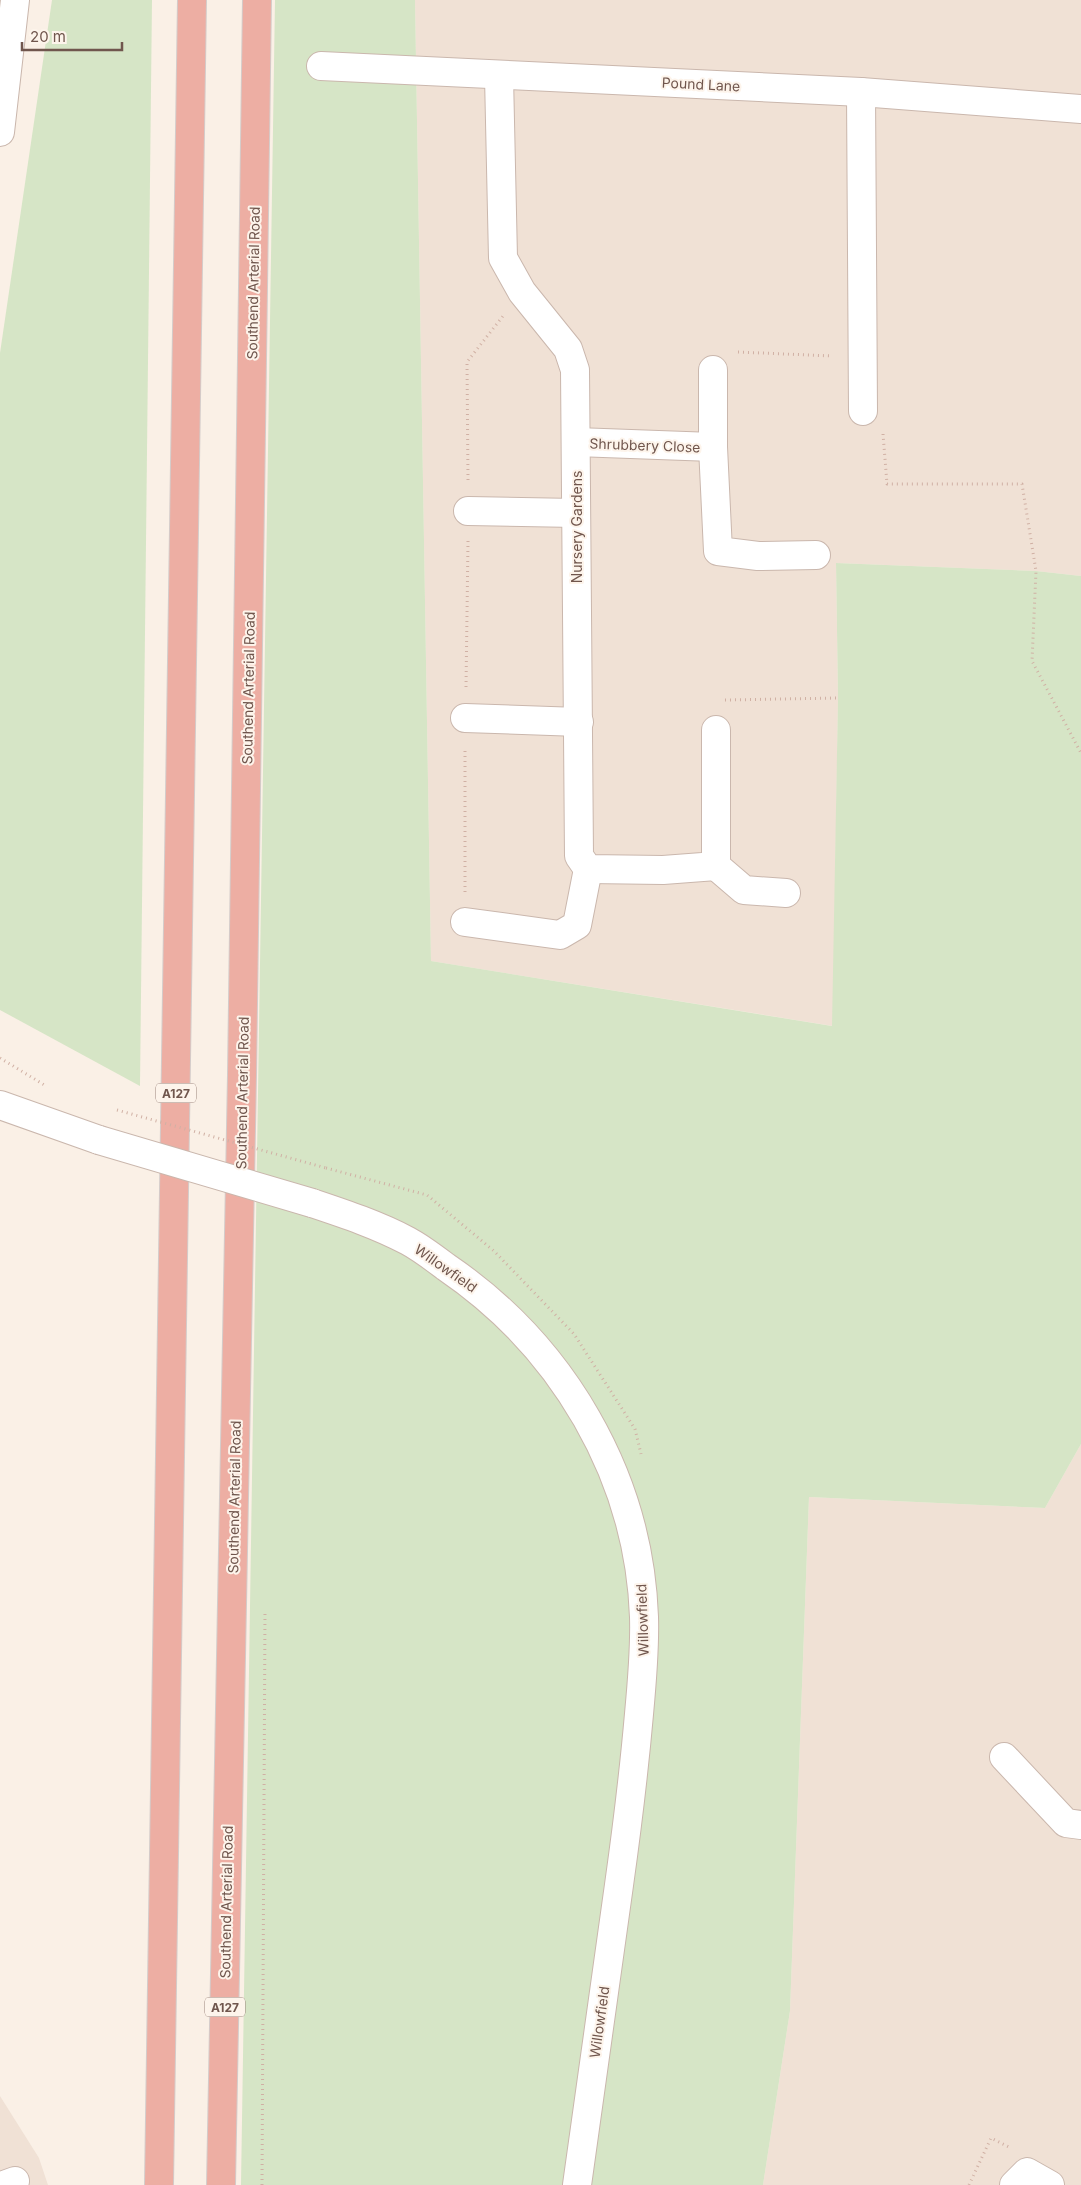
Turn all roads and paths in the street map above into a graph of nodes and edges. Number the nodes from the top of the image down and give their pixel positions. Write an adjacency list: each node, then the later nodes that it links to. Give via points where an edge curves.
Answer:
1 (15, 0): 4 (street)
2 (192, 0): 35 (highway, A127)
3 (257, 0): 36 (highway, Southend Arterial Road / A127, via 242,1075)
4 (6, 31): 9 (street)
5 (321, 66): 6 (street, Pound Lane)
6 (499, 76): 7 (street, Pound Lane, via 568,76); 10 (street, Nursery Gardens, via 503,258)
7 (861, 92): 8 (street, Pound Lane); 11 (street)
8 (1081, 109)
9 (0, 132)
10 (522, 292): 14 (street, Nursery Gardens, via 568,349 575,370); 16 (path, via 467,362)
11 (862, 357): 12 (path, via 735,352); 13 (street)
12 (713, 370): 15 (street, Shrubbery Close)
13 (863, 410): 23 (path, via 880,411 887,484 1022,484 1036,571 1032,661)
14 (576, 442): 15 (street, Shrubbery Close); 17 (street, Nursery Gardens)
15 (713, 446): 18 (street, Shrubbery Close, via 718,551 758,556)
16 (468, 511): 17 (street); 20 (path)
17 (576, 513): 21 (street, Nursery Gardens)
18 (816, 555)
19 (838, 698): 22 (path, via 715,700)
20 (465, 718): 21 (street); 27 (path)
21 (579, 722): 25 (street, Nursery Gardens, via 579,856)
22 (716, 730): 24 (street)
23 (1081, 753)
24 (716, 866): 25 (street, via 663,870); 26 (street, via 744,890)
25 (588, 869): 27 (street, via 577,925 560,935)
26 (786, 893)
27 (465, 922)
28 (0, 1058): 29 (path)
29 (53, 1088)
30 (0, 1105): 37 (street, Willowfield, bridge, via 99,1140 364,1221 410,1242 490,1298 550,1362 578,1402 621,1493 632,1532 644,1616 633,1785)
31 (108, 1108): 32 (path, bridge, via 427,1195 494,1251 574,1334 634,1429)
32 (642, 1458)
33 (1004, 1757): 34 (street, via 1066,1823)
34 (1081, 1824)
35 (160, 2185)
36 (221, 2185)
37 (576, 2185)
38 (1014, 2185): 39 (street, via 1027,2172)
39 (1050, 2185)

